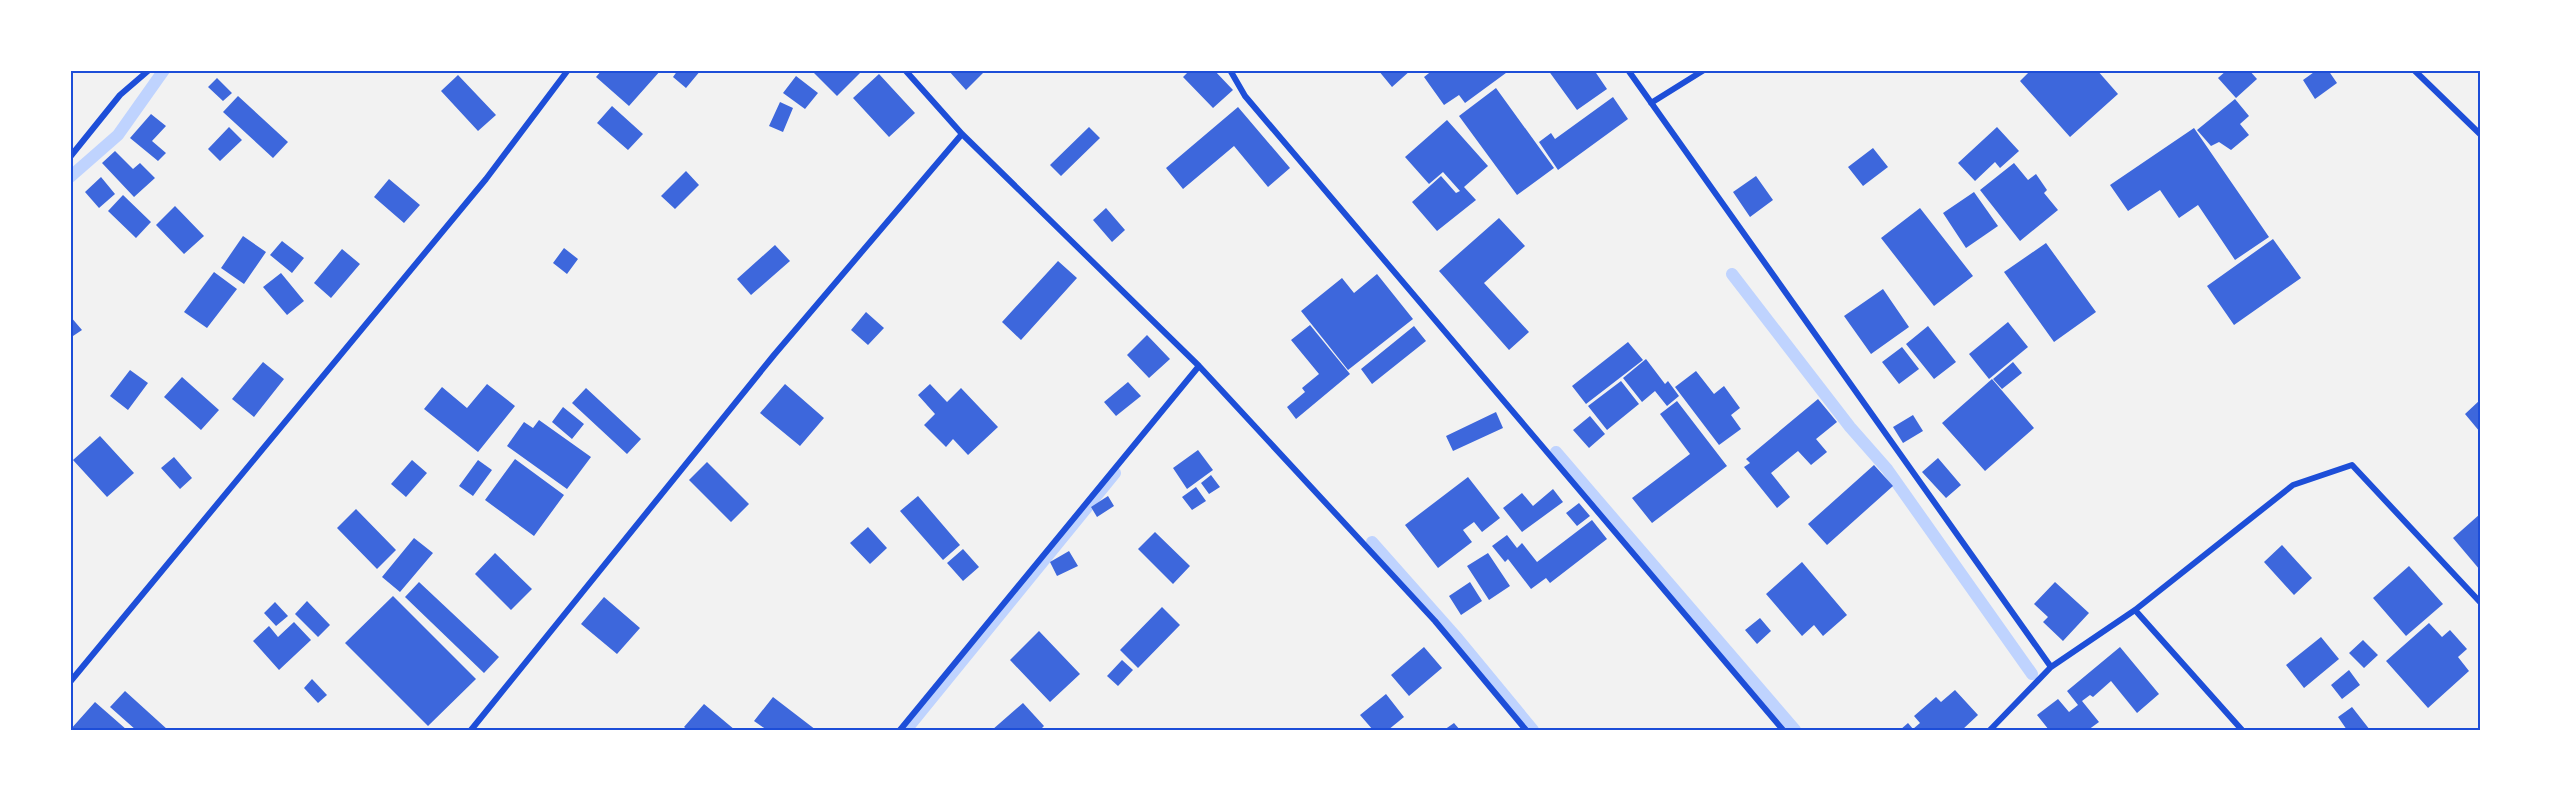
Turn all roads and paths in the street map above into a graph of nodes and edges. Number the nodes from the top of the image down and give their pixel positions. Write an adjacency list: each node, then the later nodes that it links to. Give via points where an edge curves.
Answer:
1 (149, 70): 11 (street, via 120,95)
2 (568, 70): 16 (street, via 486,179)
3 (905, 70): 9 (street)
4 (1230, 70): 20 (street, via 1245,96)
5 (1628, 70): 8 (street)
6 (1704, 70): 8 (street)
7 (2414, 70): 10 (street)
8 (1651, 103): 15 (street)
9 (962, 134): 12 (street); 17 (street, via 774,355)
10 (2481, 134)
11 (70, 157)
12 (1199, 366): 18 (street); 19 (street, via 1435,621)
13 (2481, 602): 14 (street, via 2352,465 2293,485)
14 (2135, 610): 15 (street); 22 (street)
15 (2051, 667): 21 (street)
16 (70, 682)
17 (471, 730)
18 (900, 730)
19 (1526, 730)
20 (1784, 730)
21 (1990, 730)
22 (2242, 730)

